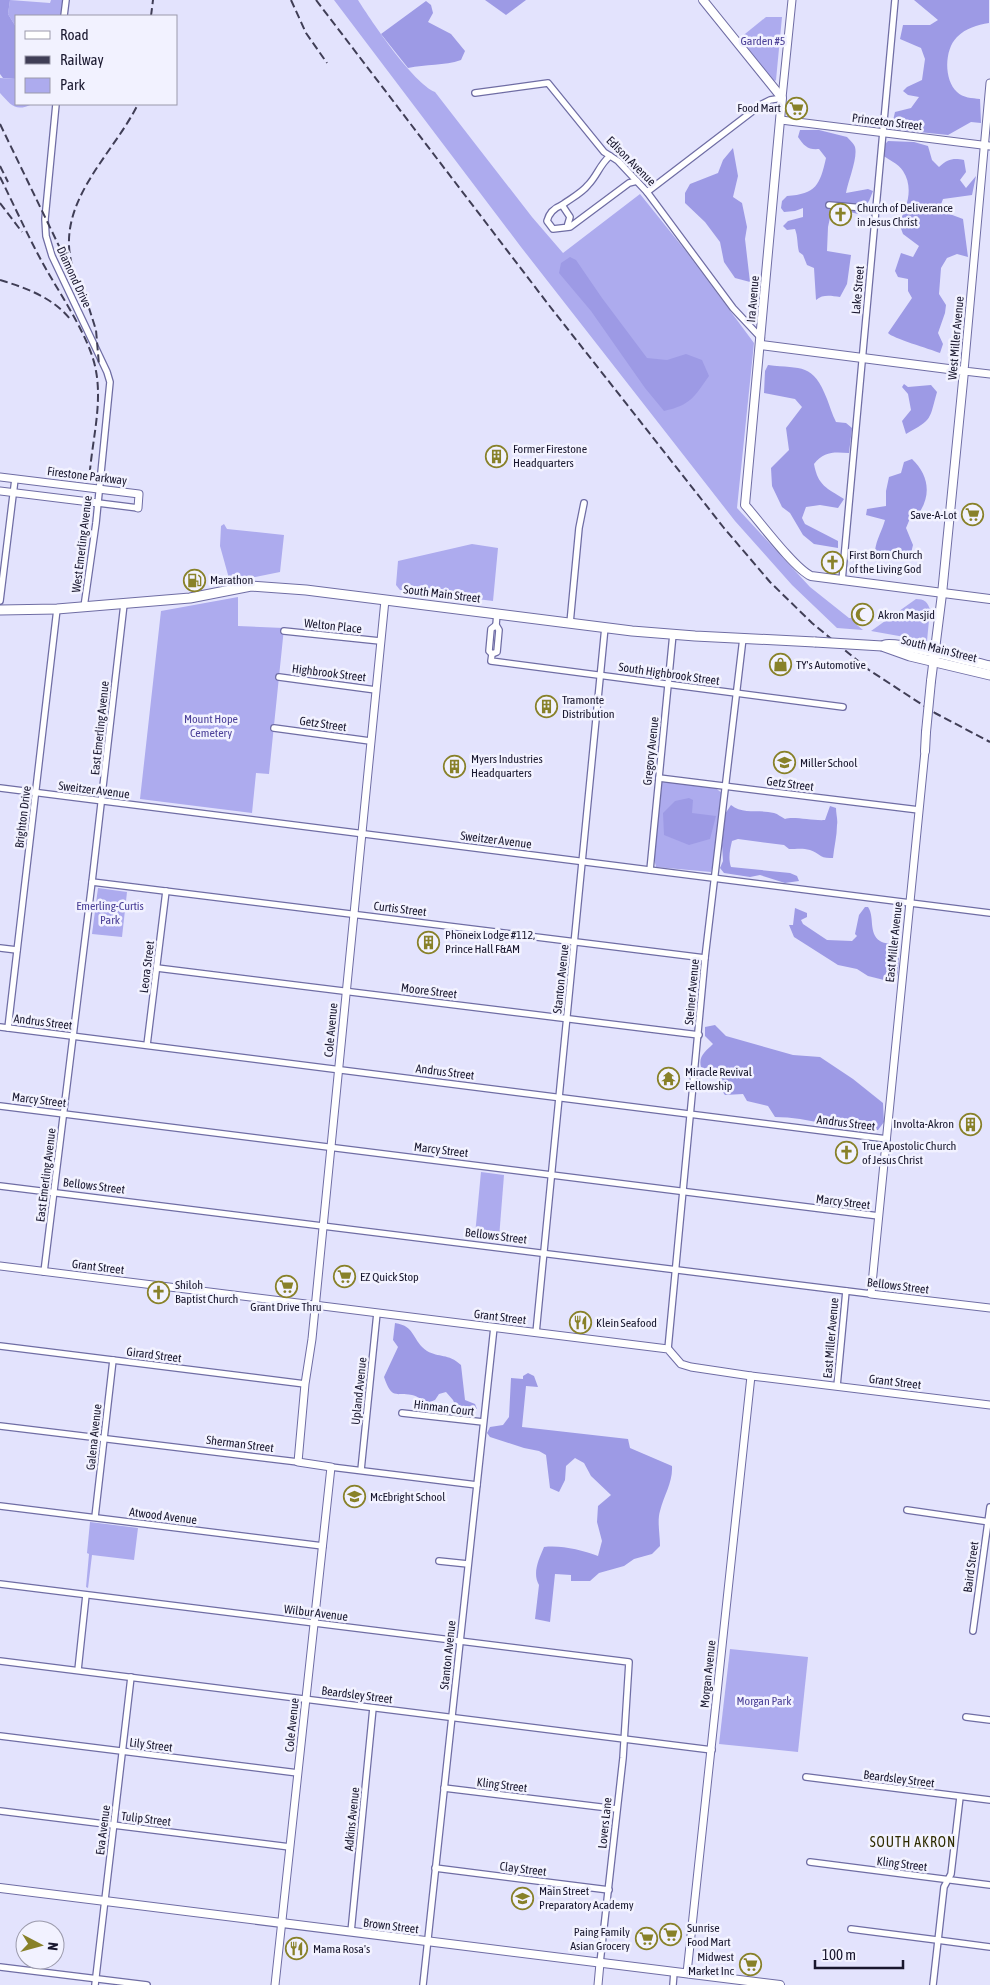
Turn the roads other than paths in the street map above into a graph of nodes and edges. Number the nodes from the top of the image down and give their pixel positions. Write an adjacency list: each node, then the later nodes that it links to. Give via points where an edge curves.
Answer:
1 (66, 0): 5 (street)
2 (703, 0): 8 (main road)
3 (792, 0): 8 (street, Ira Avenue)
4 (895, 0): 11 (street, Lake Street)
5 (64, 15)
6 (990, 83): 12 (street, West Miller Avenue)
7 (475, 93): 13 (street, Edison Avenue, via 548,83)
8 (782, 98): 10 (main road, Ira Avenue); 15 (street, via 762,104)
9 (56, 105): 24 (street, Diamond Drive, via 45,230 52,256 107,372 110,387)
10 (781, 120): 11 (street, Princeton Street); 20 (main road, Ira Avenue)
11 (883, 132): 12 (street, Princeton Street); 18 (street, Lake Street)
12 (987, 146): 22 (street, West Miller Avenue)
13 (610, 156): 14 (street, Edison Avenue); 16 (street, via 587,187)
14 (637, 182): 15 (street, Edison Avenue); 19 (street, via 629,183)
15 (647, 192): 20 (street, Edison Avenue)
16 (562, 205): 19 (street, via 570,217); 19 (street, via 552,210 547,221 553,229)
17 (830, 205): 18 (street)
18 (876, 209): 21 (street, Lake Street)
19 (567, 227)
20 (761, 341): 21 (main road); 34 (main road, Ira Avenue, via 745,505 808,575)
21 (862, 357): 22 (main road); 34 (street, Lake Street)
22 (964, 371): 23 (street); 35 (main road, West Miller Avenue)
23 (990, 374)
24 (106, 424): 27 (street, West Emerling Avenue)
25 (0, 477): 26 (street, Firestone Parkway)
26 (15, 479): 27 (street, Firestone Parkway); 29 (street)
27 (99, 488): 30 (street, West Emerling Avenue); 32 (street, Firestone Parkway, via 139,494)
28 (0, 492): 29 (street, Firestone Parkway)
29 (13, 494): 30 (street, Firestone Parkway); 33 (street)
30 (98, 503): 32 (street, Firestone Parkway); 40 (street, West Emerling Avenue)
31 (584, 503): 44 (street)
32 (138, 508)
33 (3, 559): 38 (street)
34 (842, 581): 35 (main road)
35 (942, 594): 36 (main road); 50 (main road, East Miller Avenue)
36 (990, 599)
37 (385, 600): 39 (main road, South Main Street, via 251,586 190,598); 43 (main road, South Main Street); 49 (street, Cole Avenue)
38 (0, 601)
39 (124, 604): 40 (main road, South Main Street); 66 (street, East Emerling Avenue)
40 (84, 607): 41 (main road, South Main Street)
41 (57, 609): 42 (main road, South Main Street); 65 (street, Brighton Drive)
42 (0, 610)
43 (498, 614): 44 (main road, South Main Street); 52 (street, South Highbrook Street, via 496,625 491,628 489,651 492,658)
44 (570, 623): 45 (main road, South Main Street)
45 (605, 627): 47 (main road, South Main Street); 52 (street, Stanton Avenue)
46 (284, 631): 49 (street, Welton Place)
47 (673, 634): 48 (main road, South Main Street); 55 (street, Gregory Avenue)
48 (743, 638): 50 (main road, South Main Street, bridge, via 882,646 888,643); 57 (street, Steiner Avenue)
49 (380, 641): 56 (street, Cole Avenue)
50 (933, 657): 51 (main road, South Main Street); 53 (main road, South Main Street); 61 (main road, East Miller Avenue, bridge)
51 (990, 666)
52 (600, 675): 55 (street, South Highbrook Street); 69 (street, Stanton Avenue)
53 (990, 675)
54 (279, 677): 56 (street, Highbrook Street)
55 (668, 684): 57 (street, South Highbrook Street); 62 (street, Gregory Avenue)
56 (376, 690): 60 (street, Cole Avenue)
57 (736, 693): 58 (street, South Highbrook Street); 63 (street, Steiner Avenue)
58 (843, 707)
59 (274, 728): 60 (street, Getz Street)
60 (370, 741): 68 (street, Cole Avenue)
61 (924, 751): 67 (street, East Miller Avenue)
62 (658, 778): 63 (street, Getz Street); 70 (street, Gregory Avenue)
63 (726, 786): 67 (street, Getz Street); 71 (street, Steiner Avenue)
64 (0, 788): 65 (street, Sweitzer Avenue)
65 (36, 793): 66 (street, Sweitzer Avenue); 79 (street, Brighton Drive)
66 (102, 801): 68 (street, Sweitzer Avenue); 72 (street, East Emerling Avenue)
67 (919, 810): 74 (street, East Miller Avenue)
68 (362, 833): 69 (street, Sweitzer Avenue); 76 (street, Cole Avenue)
69 (582, 861): 70 (street, Sweitzer Avenue); 77 (street, Stanton Avenue)
70 (650, 870): 71 (street, Sweitzer Avenue)
71 (714, 878): 74 (street, Sweitzer Avenue); 80 (street, Steiner Avenue)
72 (92, 882): 73 (street, Curtis Street); 87 (street, East Emerling Avenue)
73 (166, 891): 76 (street, Curtis Street); 81 (street, Leora Street)
74 (910, 903): 75 (street, Sweitzer Avenue); 94 (street, East Miller Avenue)
75 (990, 913)
76 (354, 914): 77 (street, Curtis Street); 82 (street, Cole Avenue)
77 (574, 941): 80 (street, Curtis Street); 83 (street, Stanton Avenue)
78 (0, 948): 79 (street)
79 (17, 950): 85 (street, Brighton Drive)
80 (705, 958): 86 (street, Steiner Avenue)
81 (157, 968): 82 (street, Moore Street); 88 (street, Leora Street)
82 (346, 992): 83 (street, Moore Street); 89 (street, Cole Avenue)
83 (567, 1019): 86 (street, Moore Street); 90 (street, Stanton Avenue)
84 (0, 1027): 85 (street, Andrus Street)
85 (8, 1028): 87 (street, Andrus Street)
86 (699, 1035): 93 (street, Steiner Avenue)
87 (74, 1036): 88 (street, Andrus Street); 92 (street, East Emerling Avenue)
88 (147, 1045): 89 (street, Andrus Street)
89 (338, 1070): 90 (street, Andrus Street); 95 (street, Cole Avenue)
90 (559, 1096): 93 (street, Andrus Street); 96 (street, Stanton Avenue)
91 (0, 1106): 92 (street, Marcy Street)
92 (64, 1113): 95 (street, Marcy Street); 99 (street, East Emerling Avenue)
93 (691, 1113): 94 (street, Andrus Street); 98 (street, Steiner Avenue)
94 (887, 1139): 100 (street, East Miller Avenue)
95 (330, 1147): 96 (street, Marcy Street); 101 (street, Cole Avenue)
96 (551, 1174): 98 (street, Marcy Street); 102 (street, Stanton Avenue)
97 (0, 1186): 99 (street, Bellows Street)
98 (682, 1191): 100 (street, Marcy Street); 104 (street, Steiner Avenue)
99 (54, 1192): 101 (street, Bellows Street); 105 (street, East Emerling Avenue)
100 (879, 1216): 107 (street, East Miller Avenue)
101 (323, 1226): 102 (street, Bellows Street); 108 (street, Cole Avenue)
102 (543, 1254): 104 (street, Bellows Street); 112 (street, Stanton Avenue)
103 (0, 1266): 105 (street, Grant Street)
104 (676, 1270): 106 (street, Bellows Street); 114 (street, Steiner Avenue)
105 (44, 1272): 108 (street, Grant Street)
106 (846, 1291): 107 (street, Bellows Street); 118 (street, East Miller Avenue)
107 (871, 1294): 109 (street, Bellows Street)
108 (315, 1306): 110 (street, Grant Street); 117 (street, Cole Avenue)
109 (990, 1308)
110 (377, 1313): 111 (street, Grant Street); 126 (street, Upland Avenue)
111 (494, 1327): 112 (street, Grant Street); 121 (street, Stanton Avenue)
112 (536, 1333): 114 (street, Grant Street)
113 (0, 1346): 115 (street, Girard Street)
114 (668, 1349): 116 (street, Grant Street, via 681,1364)
115 (112, 1360): 117 (street, Girard Street); 123 (street, Galena Avenue)
116 (751, 1376): 118 (street, Grant Street); 152 (street, Morgan Avenue)
117 (305, 1384): 124 (street, Cole Avenue)
118 (837, 1386): 119 (street, Grant Street)
119 (990, 1405)
120 (402, 1413): 121 (street, Hinman Court)
121 (483, 1422): 127 (street, Stanton Avenue)
122 (0, 1426): 123 (street, Sherman Street)
123 (104, 1438): 124 (street, Sherman Street); 131 (street, Galena Avenue)
124 (298, 1462): 125 (street, Sherman Street)
125 (331, 1467): 126 (street, Sherman Street); 133 (street, Cole Avenue)
126 (361, 1470): 127 (street, Sherman Street)
127 (476, 1485): 135 (street, Stanton Avenue)
128 (0, 1506): 131 (street, Atwood Avenue)
129 (990, 1507): 132 (street, Baird Street)
130 (907, 1510): 132 (street)
131 (95, 1517): 133 (street, Atwood Avenue)
132 (989, 1522): 139 (street, Baird Street)
133 (323, 1546): 138 (street, Cole Avenue)
134 (439, 1561): 135 (street)
135 (468, 1564): 140 (street, Stanton Avenue)
136 (0, 1584): 137 (street, Wilbur Avenue)
137 (86, 1595): 138 (street, Wilbur Avenue); 143 (street)
138 (315, 1623): 140 (street, Wilbur Avenue); 145 (street, Cole Avenue)
139 (973, 1631)
140 (459, 1642): 142 (street, Wilbur Avenue); 147 (street, Stanton Avenue)
141 (0, 1661): 143 (street, Beardsley Street)
142 (629, 1662): 151 (street, Lovers Lane)
143 (78, 1670): 144 (street, Beardsley Street)
144 (131, 1677): 145 (street, Beardsley Street); 153 (street, Eva Avenue)
145 (306, 1700): 146 (street, Beardsley Street); 154 (street, Cole Avenue)
146 (373, 1708): 147 (street, Beardsley Street); 172 (street, Adkins Avenue)
147 (451, 1717): 151 (street, Beardsley Street); 156 (street, Stanton Avenue)
148 (966, 1717): 149 (street)
149 (990, 1720)
150 (0, 1736): 153 (street, Lily Street)
151 (625, 1739): 152 (street, Beardsley Street); 159 (street, Lovers Lane)
152 (712, 1750): 179 (street, Morgan Avenue)
153 (122, 1751): 154 (street, Lily Street); 161 (street, Eva Avenue)
154 (298, 1773): 162 (street, Cole Avenue)
155 (806, 1777): 157 (street, Beardsley Street)
156 (444, 1788): 159 (street, Kling Street); 164 (street, Stanton Avenue)
157 (960, 1796): 158 (street, Beardsley Street); 165 (street)
158 (990, 1800)
159 (617, 1809): 168 (street, Lovers Lane)
160 (0, 1811): 161 (street, Tulip Street)
161 (113, 1825): 162 (street, Tulip Street); 169 (street, Eva Avenue)
162 (290, 1847): 170 (street, Cole Avenue)
163 (810, 1862): 165 (street, Kling Street)
164 (435, 1868): 168 (street, Clay Street); 174 (street, Stanton Avenue)
165 (948, 1880): 166 (street, Kling Street); 173 (street, via 944,1887)
166 (990, 1886)
167 (0, 1888): 169 (main road, Brown Street)
168 (609, 1890): 176 (street, Lovers Lane)
169 (104, 1901): 170 (main road, Brown Street); 180 (street, Eva Avenue)
170 (282, 1923): 172 (main road, Brown Street); 183 (street, Cole Avenue)
171 (851, 1929): 173 (street)
172 (351, 1932): 174 (main road, Brown Street)
173 (937, 1940): 175 (street); 188 (street)
174 (427, 1942): 176 (main road, Brown Street); 184 (street, Stanton Avenue)
175 (990, 1947)
176 (600, 1963): 178 (main road, Brown Street); 185 (street, Lovers Lane)
177 (0, 1967): 180 (street)
178 (674, 1972): 179 (main road, Brown Street); 186 (street)
179 (687, 1973): 181 (main road, Brown Street)
180 (95, 1982): 182 (street)
181 (745, 1983): 187 (main road, Brown Street)
182 (147, 1985)
183 (275, 1985)
184 (422, 1985)
185 (598, 1985)
186 (673, 1985)
187 (778, 1985)
188 (933, 1985)

